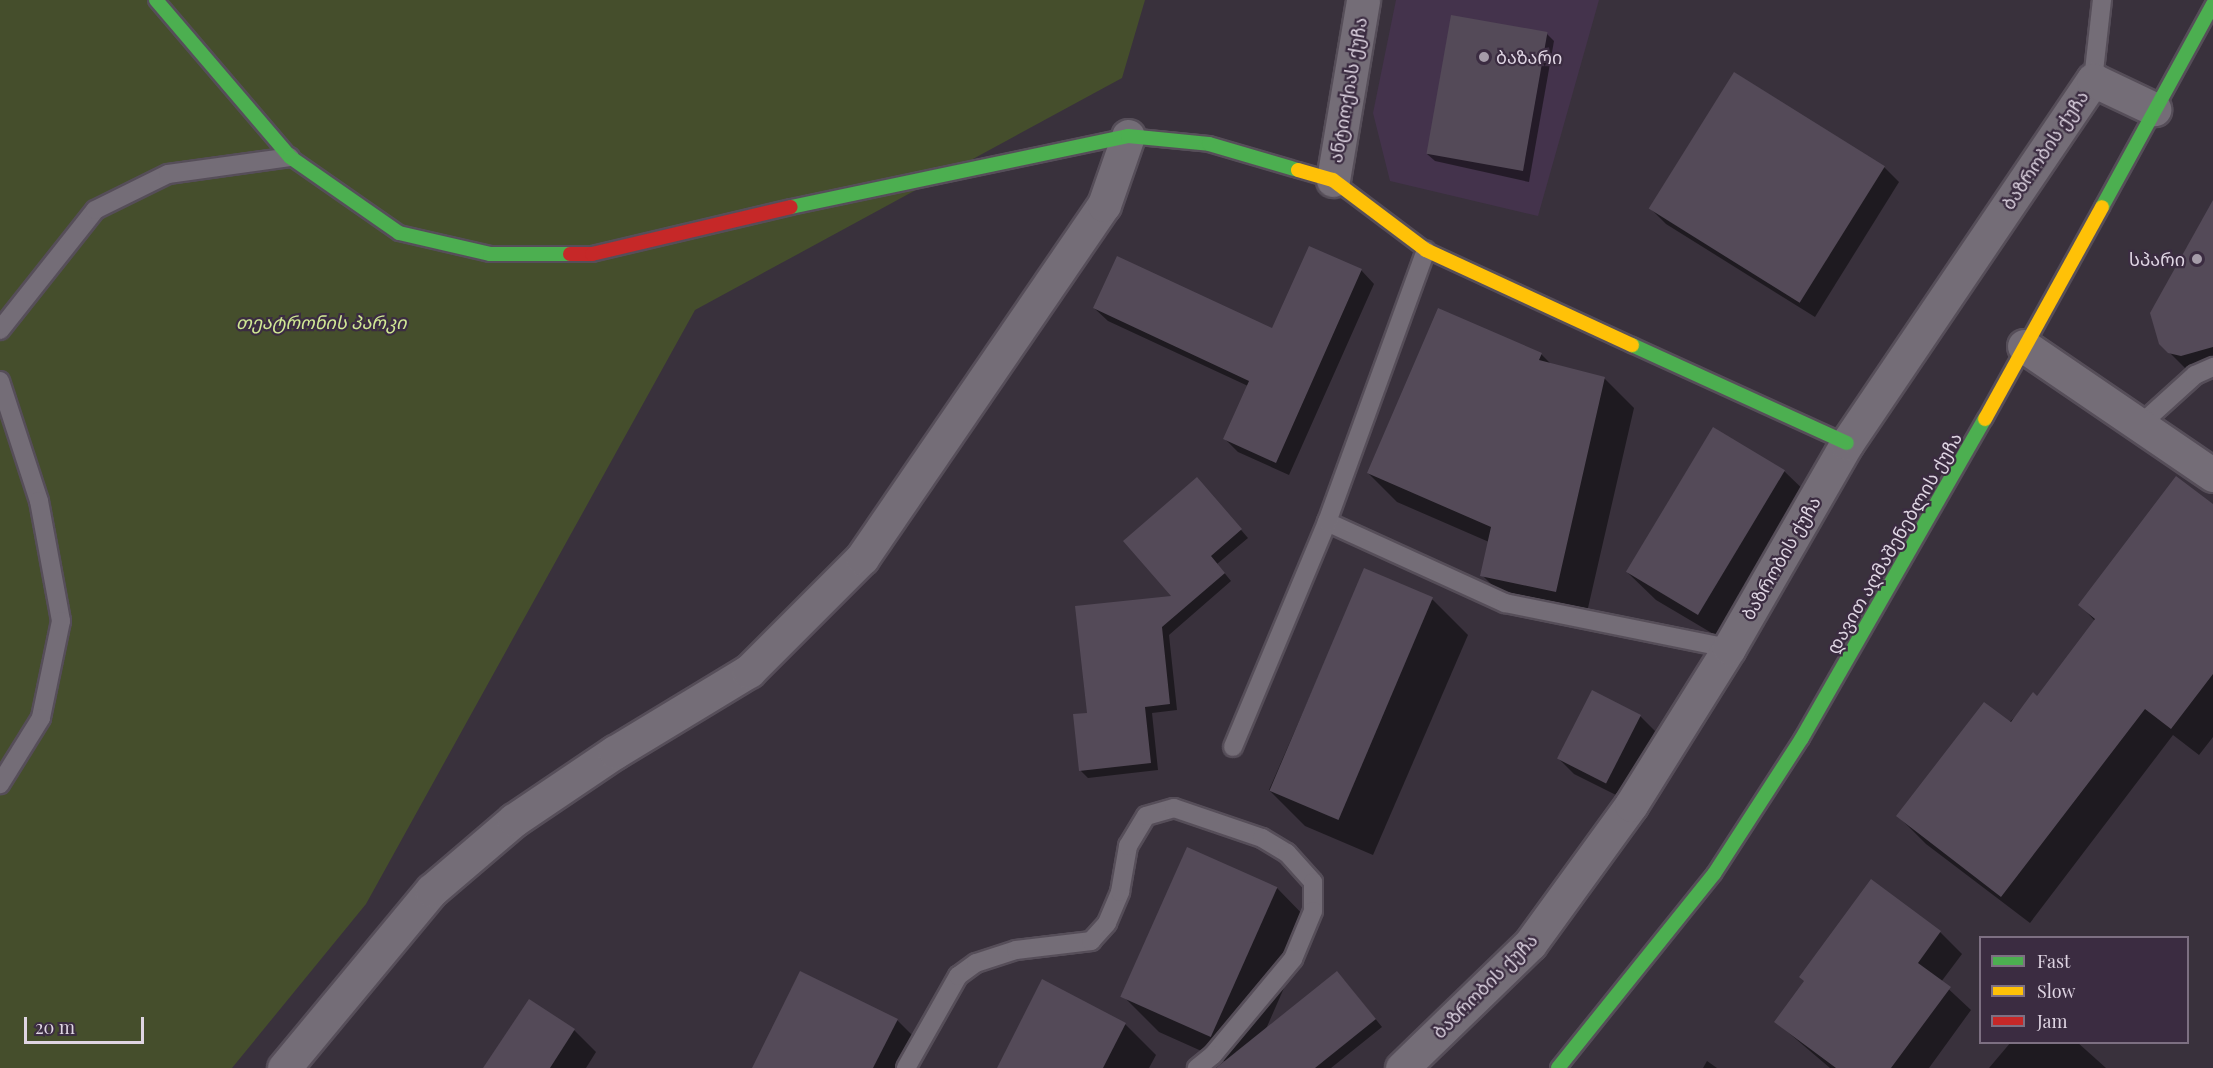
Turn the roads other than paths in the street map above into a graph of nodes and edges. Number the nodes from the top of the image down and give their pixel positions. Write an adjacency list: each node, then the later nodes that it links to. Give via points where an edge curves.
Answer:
1 (156, 0): 8 (street)
2 (1363, 0): 9 (street, ანტიოქიას ქუჩა)
3 (2102, 0): 5 (lane)
4 (2213, 4): 6 (street, დავით აღმაშენებლის ქუჩა)
5 (2093, 80): 6 (street, ბაზრობის ქუჩა); 16 (street, ბაზრობის ქუჩა)
6 (2154, 109): 12 (street, დავით აღმაშენებლის ქუჩა)
7 (1128, 136): 8 (street, via 808,203 592,254 490,254 399,234); 9 (street, via 1209,144); 22 (street, via 1104,205 862,558 749,671 615,752 514,820 432,890)
8 (290, 157): 11 (lane, via 168,174 94,210)
9 (1333, 180): 10 (street)
10 (1426, 250): 16 (street); 18 (lane)
11 (0, 330)
12 (2024, 346): 15 (street); 26 (street, დავით აღმაშენებლის ქუჩა, via 1935,510 1802,738 1714,874)
13 (2213, 367): 15 (lane, via 2195,375)
14 (0, 381): 21 (lane, via 39,501 61,621 41,718)
15 (2141, 424): 17 (street)
16 (1847, 443): 19 (street, ბაზრობის ქუჩა)
17 (2213, 475)
18 (1327, 522): 19 (lane, via 1505,603); 20 (lane)
19 (1730, 648): 25 (street, ბაზრობის ქუჩა, via 1631,805 1530,944)
20 (1233, 747)
21 (0, 784)
22 (284, 1068)
23 (906, 1068): 24 (lane, via 958,976 976,963 1016,950 1091,941 1107,923 1120,892 1128,846 1146,816 1174,808 1262,838 1287,853 1313,882 1313,911 1293,959 1213,1055)
24 (1197, 1068)
25 (1402, 1068)
26 (1558, 1068)

